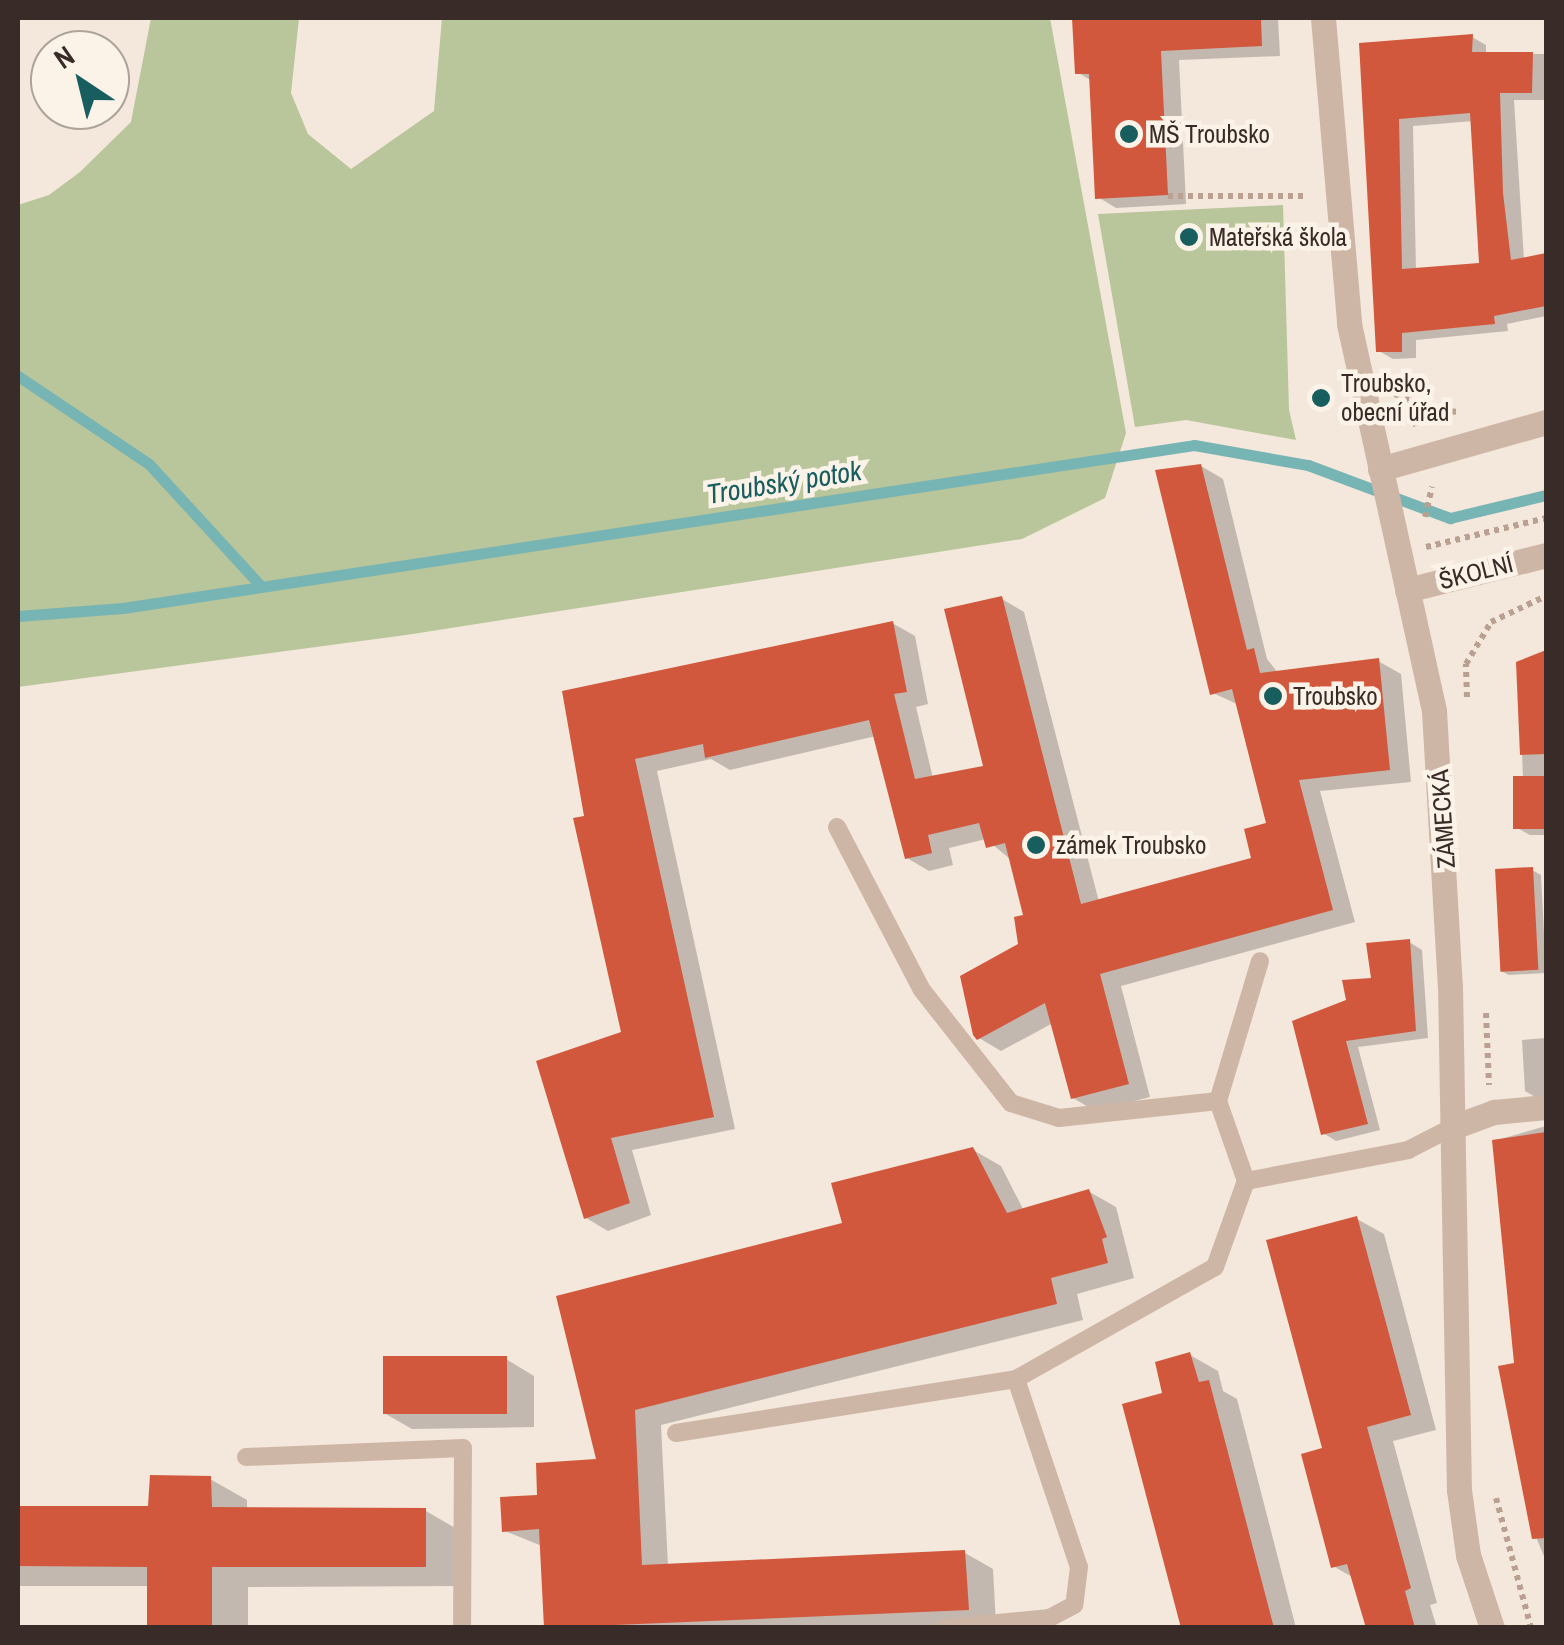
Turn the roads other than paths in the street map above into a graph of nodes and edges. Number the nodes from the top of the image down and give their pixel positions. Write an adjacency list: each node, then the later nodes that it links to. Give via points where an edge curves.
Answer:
1 (1323, 18): 3 (street, ZÁMECKÁ, via 1359,375)
2 (1546, 422): 3 (street)
3 (1382, 478): 5 (street, ZÁMECKÁ)
4 (1546, 555): 5 (street, ŠKOLNÍ)
5 (1406, 590): 10 (street, ZÁMECKÁ, via 1434,712 1444,807)
6 (837, 826): 8 (lane, via 922,990 1011,1102 1059,1118)
7 (1260, 961): 8 (lane)
8 (1218, 1101): 11 (lane)
9 (1546, 1108): 10 (street, via 1494,1112)
10 (1453, 1127): 11 (lane, via 1408,1150); 17 (street, ZÁMECKÁ, via 1459,1490 1468,1555)
11 (1246, 1181): 12 (lane, via 1214,1266)
12 (1016, 1379): 13 (lane); 16 (lane, via 1079,1567 1074,1605 1050,1618)
13 (676, 1433)
14 (246, 1457): 15 (lane, via 462,1448)
15 (462, 1628)
16 (944, 1628)
17 (1492, 1628)

